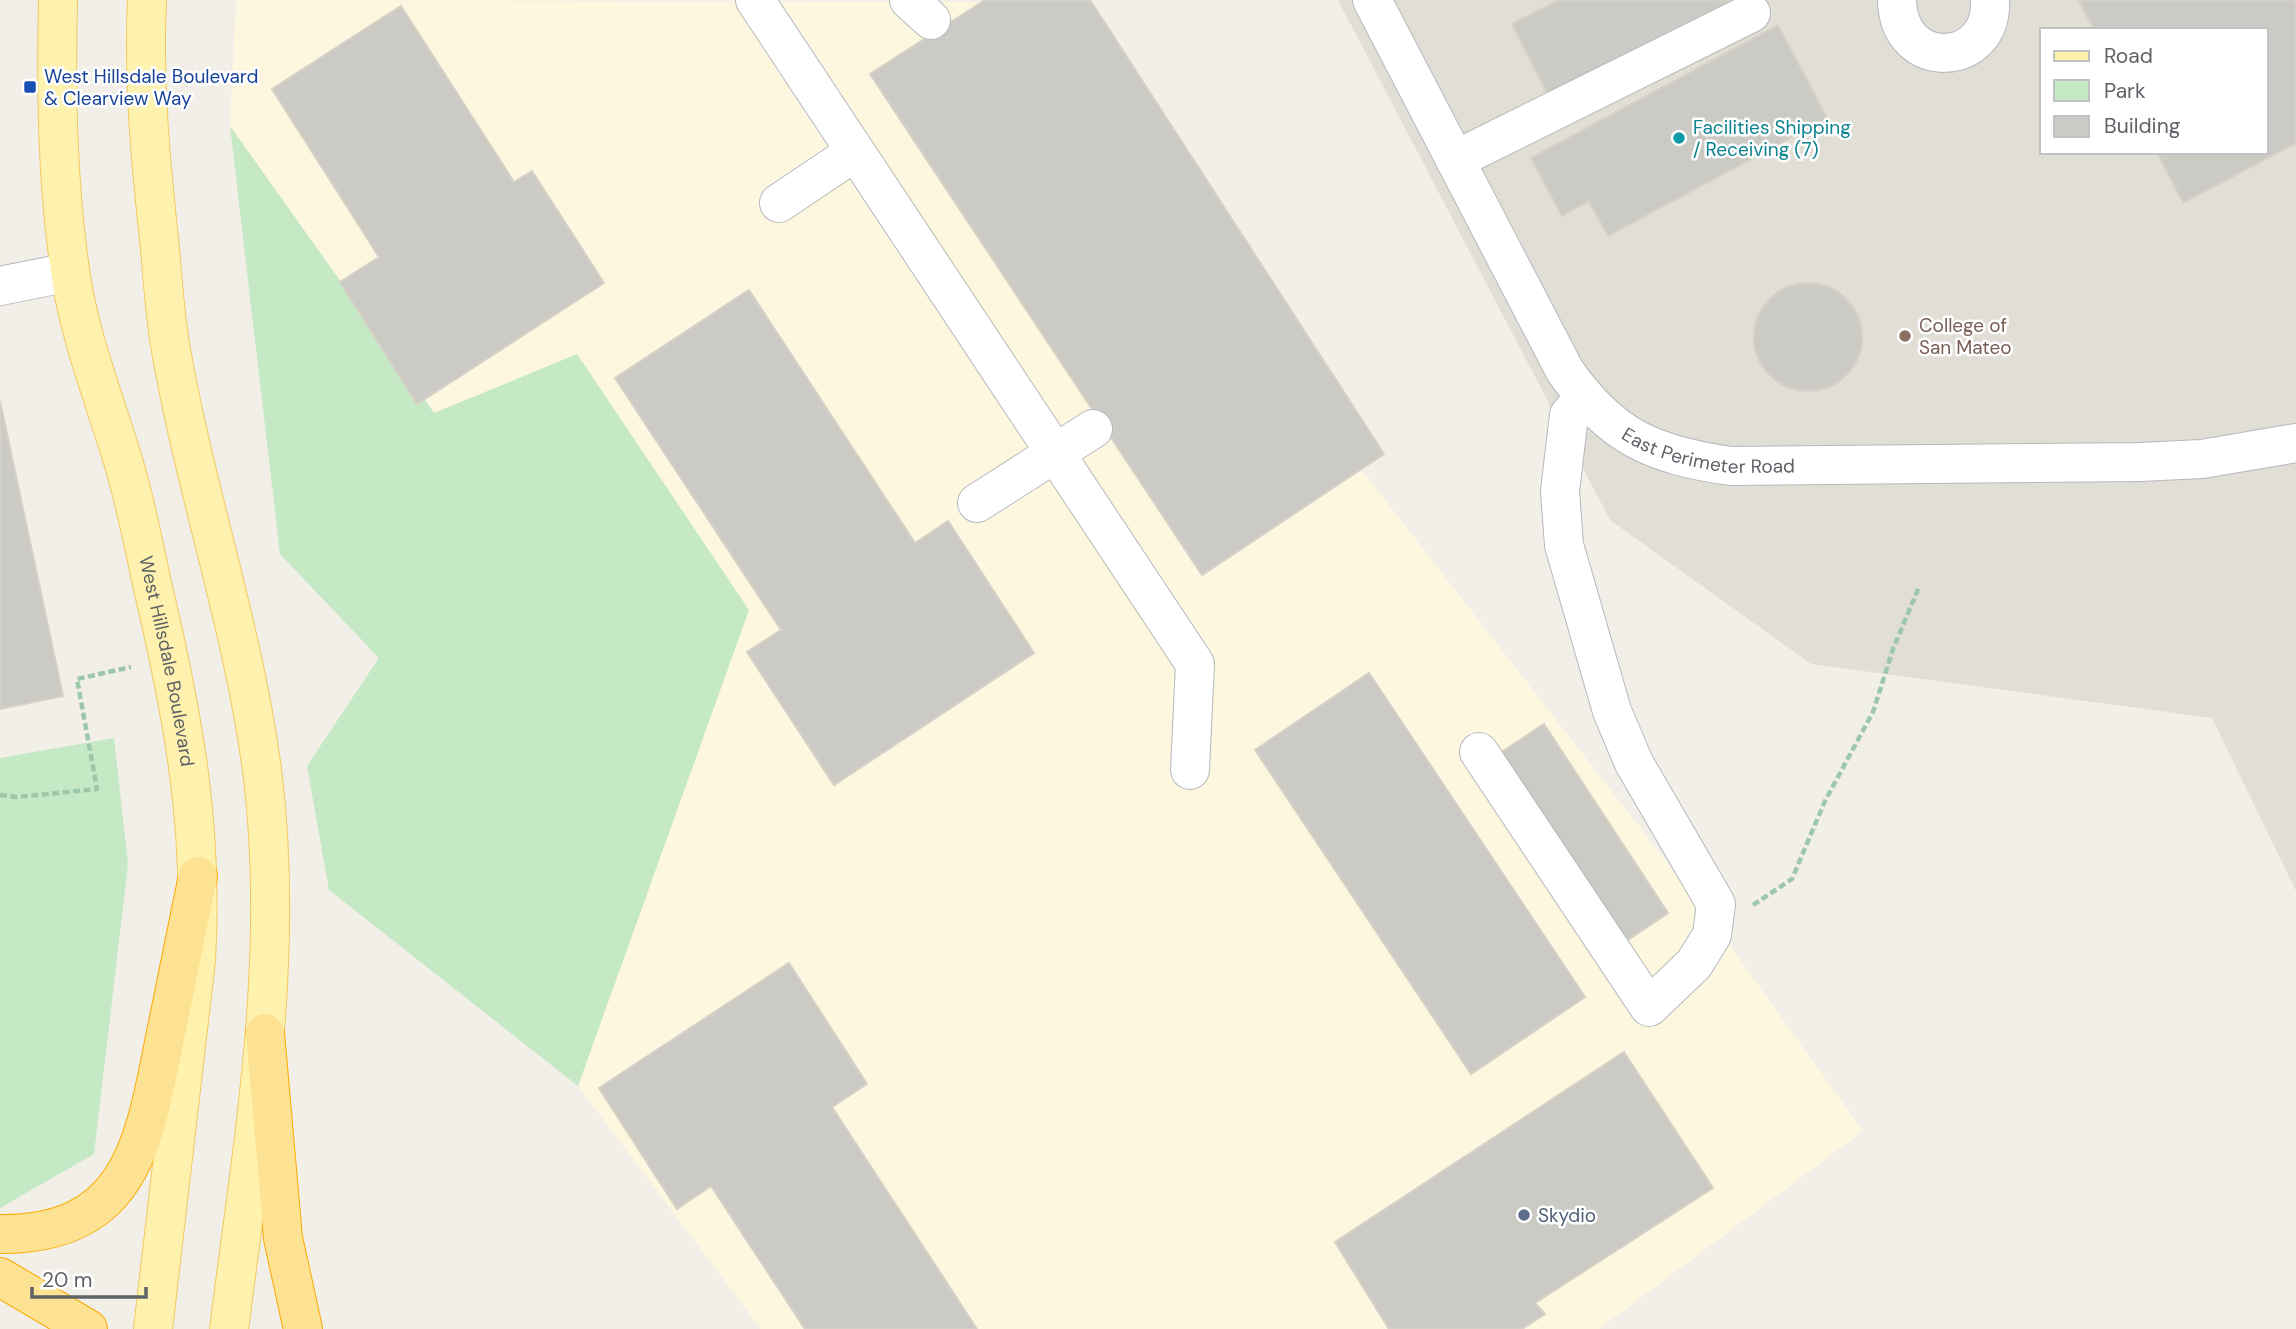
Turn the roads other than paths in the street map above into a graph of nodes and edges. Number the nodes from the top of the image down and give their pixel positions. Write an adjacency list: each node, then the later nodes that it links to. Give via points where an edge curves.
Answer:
1 (58, 0): 13 (main road, West Hillsdale Boulevard, via 58,107)
2 (148, 0): 23 (main road, via 148,146 171,349 245,676 263,782 270,865)
3 (755, 0): 10 (street)
4 (1372, 0): 11 (street, East Perimeter Road)
5 (1873, 0): 9 (street)
6 (1897, 0): 9 (street, via 1900,24)
7 (1990, 0): 9 (street, via 1985,28 1962,50 1946,54)
8 (1751, 13): 11 (street)
9 (1914, 44)
10 (855, 152): 12 (street); 18 (street)
11 (1455, 160): 15 (street, East Perimeter Road, via 1565,371)
12 (779, 203)
13 (70, 272): 14 (street); 22 (main road, West Hillsdale Boulevard, via 96,382 124,464 178,698 194,792)
14 (0, 286)
15 (1584, 398): 17 (street, East Perimeter Road, via 1605,420 1635,440 1696,461 1731,466 2140,462 2202,459); 20 (street, via 1569,415 1560,491 1564,545 1634,764 1716,904 1712,935 1700,954 1649,1007)
16 (1093, 429): 18 (street)
17 (2296, 443)
18 (1054, 453): 19 (street); 21 (street, via 1195,664)
19 (977, 503)
20 (1479, 752)
21 (1191, 770)
22 (198, 876): 24 (highway, via 147,1126 129,1171 116,1189 78,1217 34,1232); 27 (main road, West Hillsdale Boulevard, via 192,1003)
23 (265, 1032): 28 (main road); 29 (highway, via 283,1238)
24 (0, 1234)
25 (0, 1277): 26 (highway)
26 (88, 1329)
27 (153, 1329)
28 (229, 1329)
29 (303, 1329)

